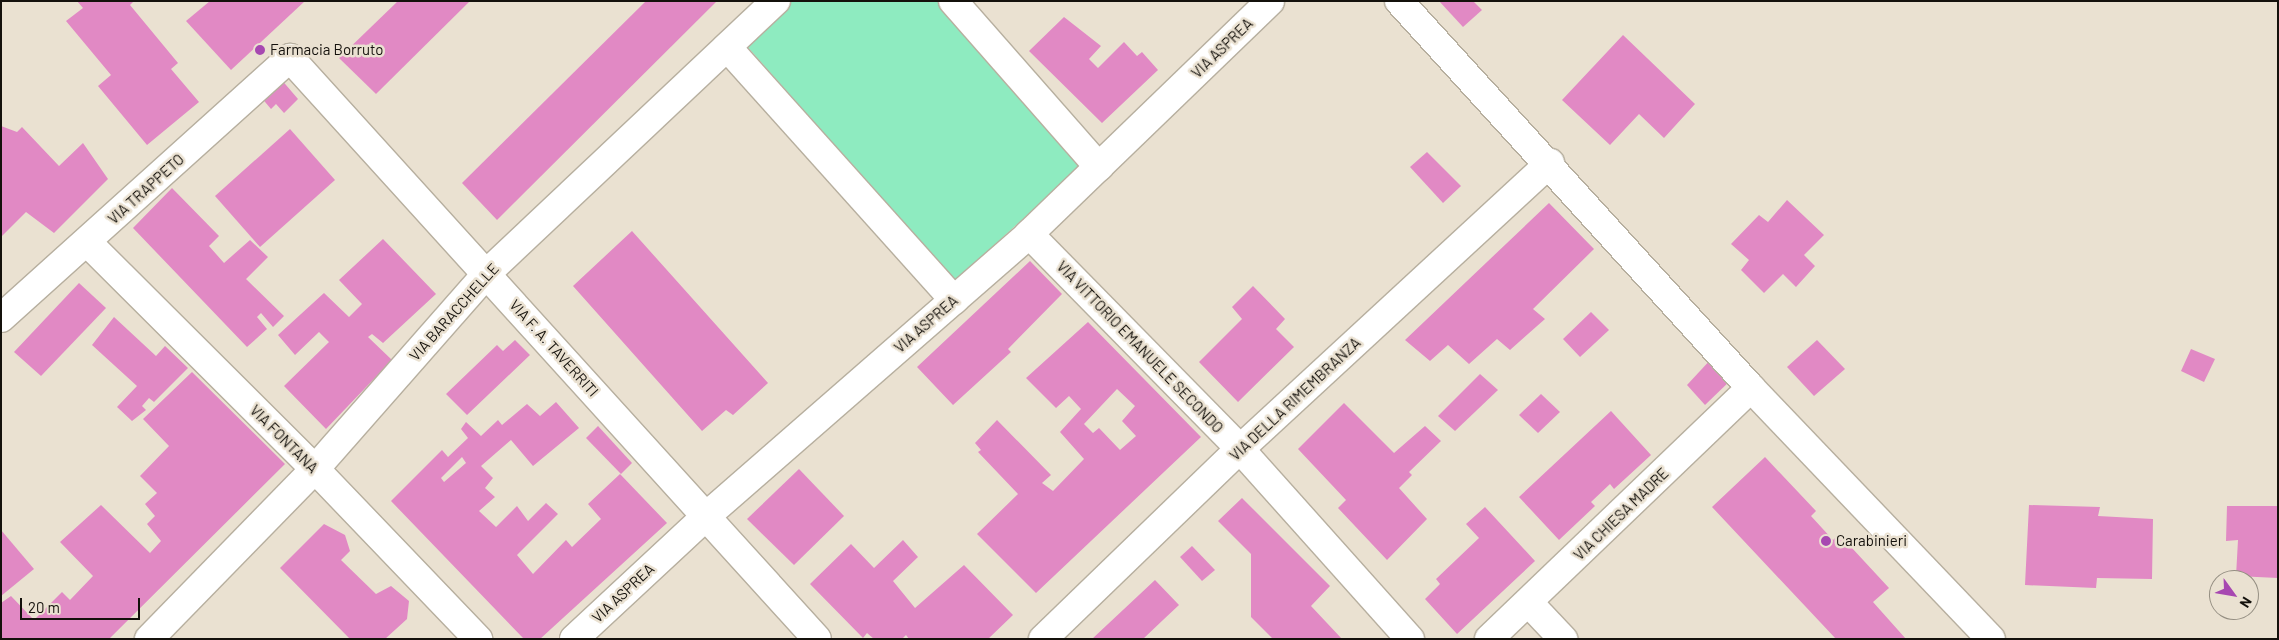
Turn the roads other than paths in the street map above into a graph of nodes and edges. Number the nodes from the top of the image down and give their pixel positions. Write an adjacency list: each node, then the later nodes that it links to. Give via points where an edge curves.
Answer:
1 (776, 1): 5 (street, VIA BARACCHELLE)
2 (953, 1): 8 (street)
3 (1270, 1): 8 (street, VIA ASPREA)
4 (1398, 1): 7 (street)
5 (727, 47): 11 (street, VIA BARACCHELLE); 12 (street)
6 (290, 58): 10 (street, VIA TRAPPETO); 11 (street, VIA F. A. TAVERRITI)
7 (1550, 163): 14 (street); 15 (street, VIA DELLA RIMEMBRANZA)
8 (1099, 167): 9 (street, VIA ASPREA)
9 (1029, 234): 12 (street, VIA ASPREA); 15 (street, VIA VITTORIO EMANUELE SECONDO)
10 (87, 242): 13 (street, VIA TRAPPETO); 16 (street, VIA FONTANA)
11 (487, 273): 16 (street, VIA BARACCHELLE); 17 (street, VIA F. A. TAVERRITI)
12 (954, 300): 17 (street, VIA ASPREA)
13 (1, 318)
14 (1751, 388): 18 (street, VIA CHIESA MADRE); 27 (street)
15 (1240, 449): 23 (street, VIA DELLA RIMEMBRANZA); 24 (street, VIA VITTORIO EMANUELE SECONDO)
16 (315, 469): 19 (street, VIA BARACCHELLE); 20 (street, VIA FONTANA)
17 (704, 518): 21 (street, VIA ASPREA); 22 (street, VIA F. A. TAVERRITI)
18 (1529, 603): 25 (street, VIA CHIESA MADRE); 26 (street)
19 (149, 639)
20 (478, 639)
21 (574, 639)
22 (817, 639)
23 (1043, 639)
24 (1410, 639)
25 (1488, 639)
26 (1563, 639)
27 (1990, 639)

